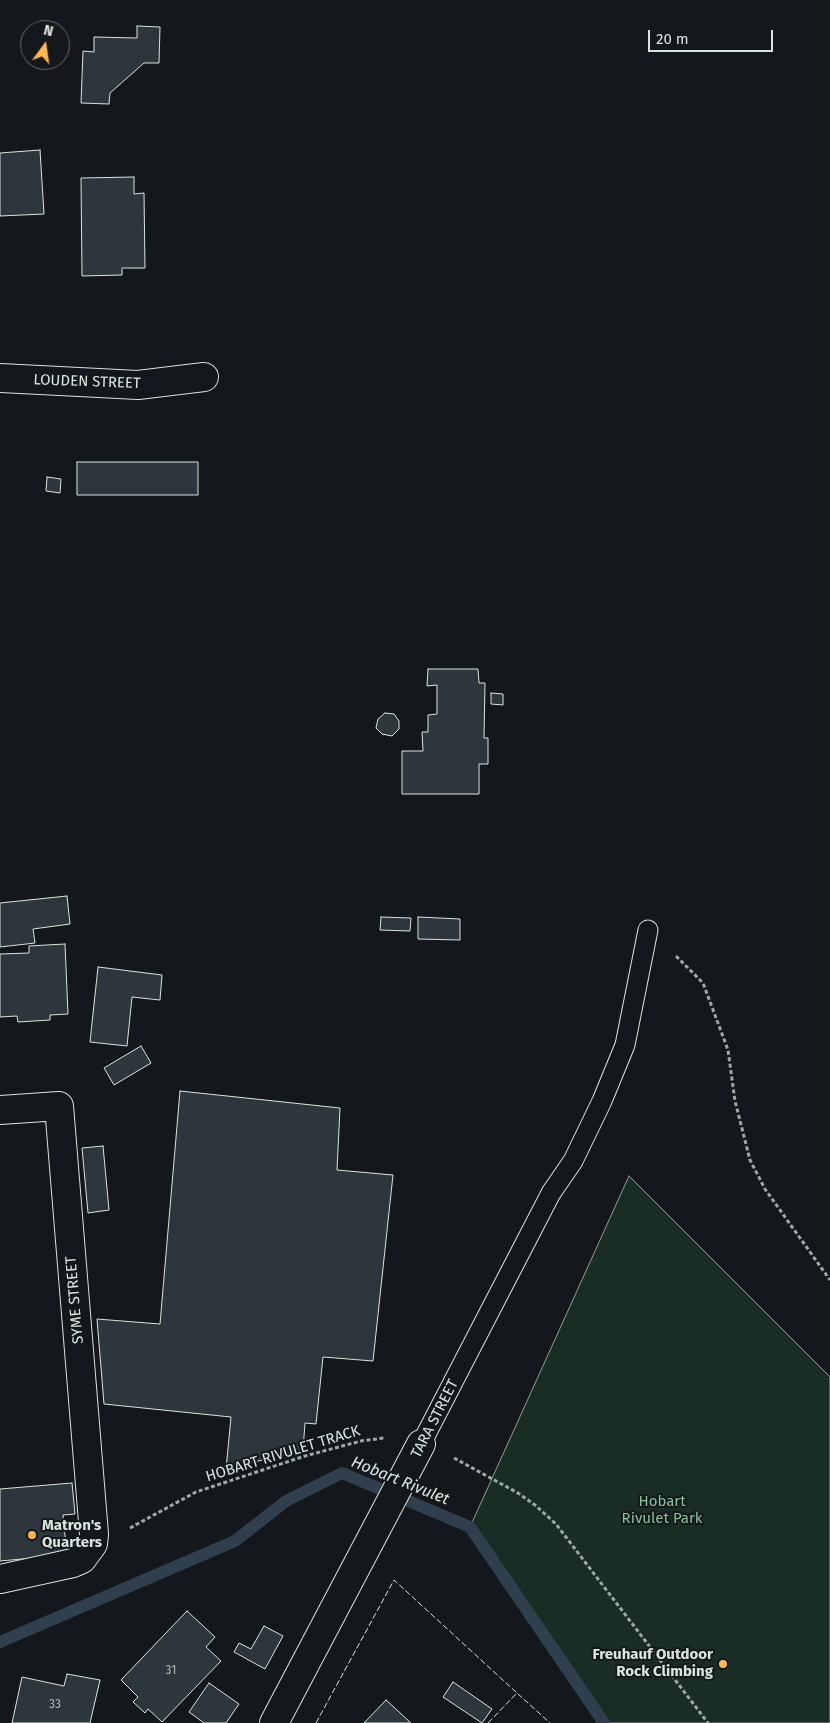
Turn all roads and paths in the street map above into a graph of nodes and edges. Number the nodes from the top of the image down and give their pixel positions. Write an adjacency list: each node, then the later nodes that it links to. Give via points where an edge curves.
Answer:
1 (204, 377): 2 (street, LOUDEN STREET, via 138,385)
2 (0, 378)
3 (648, 930): 5 (path, via 703,984 728,1050 735,1101 750,1160 766,1189); 6 (lane, TARA STREET, via 625,1045 602,1101)
4 (0, 1110): 7 (street, SYME STREET, via 59,1106 94,1534)
5 (830, 1280)
6 (422, 1444): 7 (path, HOBART RIVULET TRACK, via 393,1436 305,1456 196,1492); 9 (street, TARA STREET); 10 (path, HOBART RIVULET TRACK, via 518,1493 556,1524)
7 (88, 1552): 8 (street, via 73,1564)
8 (0, 1579)
9 (274, 1723)
10 (708, 1723)

